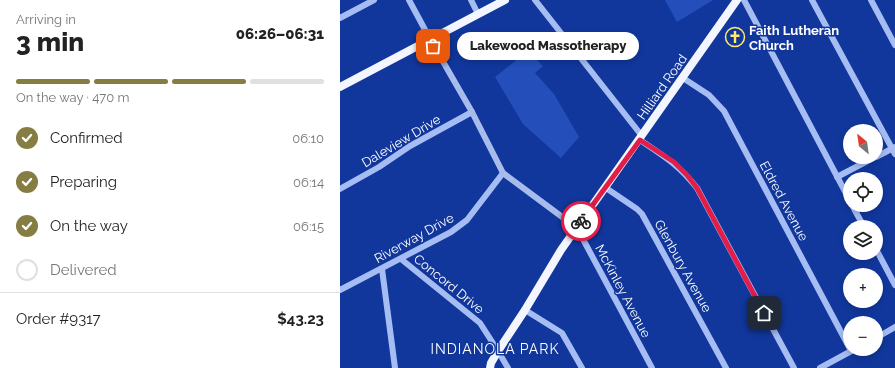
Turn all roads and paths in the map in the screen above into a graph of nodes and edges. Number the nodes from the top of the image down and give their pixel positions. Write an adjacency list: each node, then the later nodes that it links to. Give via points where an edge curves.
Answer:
1 (374, 0): 11 (street)
2 (409, 0): 12 (street, McKinley Avenue)
3 (471, 0): 10 (street)
4 (505, 0): 10 (main road)
5 (535, 0): 17 (street)
6 (737, 0): 14 (main road, Hilliard Road)
7 (744, 0): 22 (street)
8 (812, 0): 18 (street)
9 (871, 0): 13 (street)
10 (478, 14): 12 (main road)
11 (340, 18)
12 (430, 40): 15 (main road); 16 (street, McKinley Avenue)
13 (895, 45)
14 (684, 78): 17 (main road, Hilliard Road); 34 (street, Eldred Avenue, via 709,95 724,112)
15 (340, 86)
16 (472, 112): 21 (street, McKinley Avenue); 25 (street, Daleview Drive)
17 (641, 138): 23 (main road, Hilliard Road); 44 (street, via 674,162 697,188)
18 (894, 150): 19 (street)
19 (883, 154)
20 (862, 164): 22 (street)
21 (503, 173): 26 (street, McKinley Avenue); 27 (street, Riverway Drive, via 460,226)
22 (837, 177): 24 (street)
23 (606, 188): 26 (main road, Hilliard Road); 43 (street, Glenbury Avenue, via 642,214)
24 (843, 188)
25 (340, 189)
26 (576, 228): 32 (main road, Hilliard Road); 42 (street, McKinley Avenue)
27 (401, 259): 29 (street, Riverway Drive); 36 (street, Concord Drive, via 477,319)
28 (882, 260): 30 (street)
29 (382, 269): 31 (street, Riverway Drive); 38 (street)
30 (895, 285)
31 (340, 290)
32 (525, 310): 36 (main road, Hilliard Road); 41 (street, via 562,333)
33 (895, 327): 35 (street)
34 (843, 332)
35 (883, 334)
36 (498, 351): 39 (main road, Hilliard Road); 40 (street, Concord Drive)
37 (843, 354): 45 (street)
38 (395, 368)
39 (490, 368)
40 (508, 368)
41 (582, 368)
42 (652, 368)
43 (726, 368)
44 (794, 368)
45 (820, 368)

